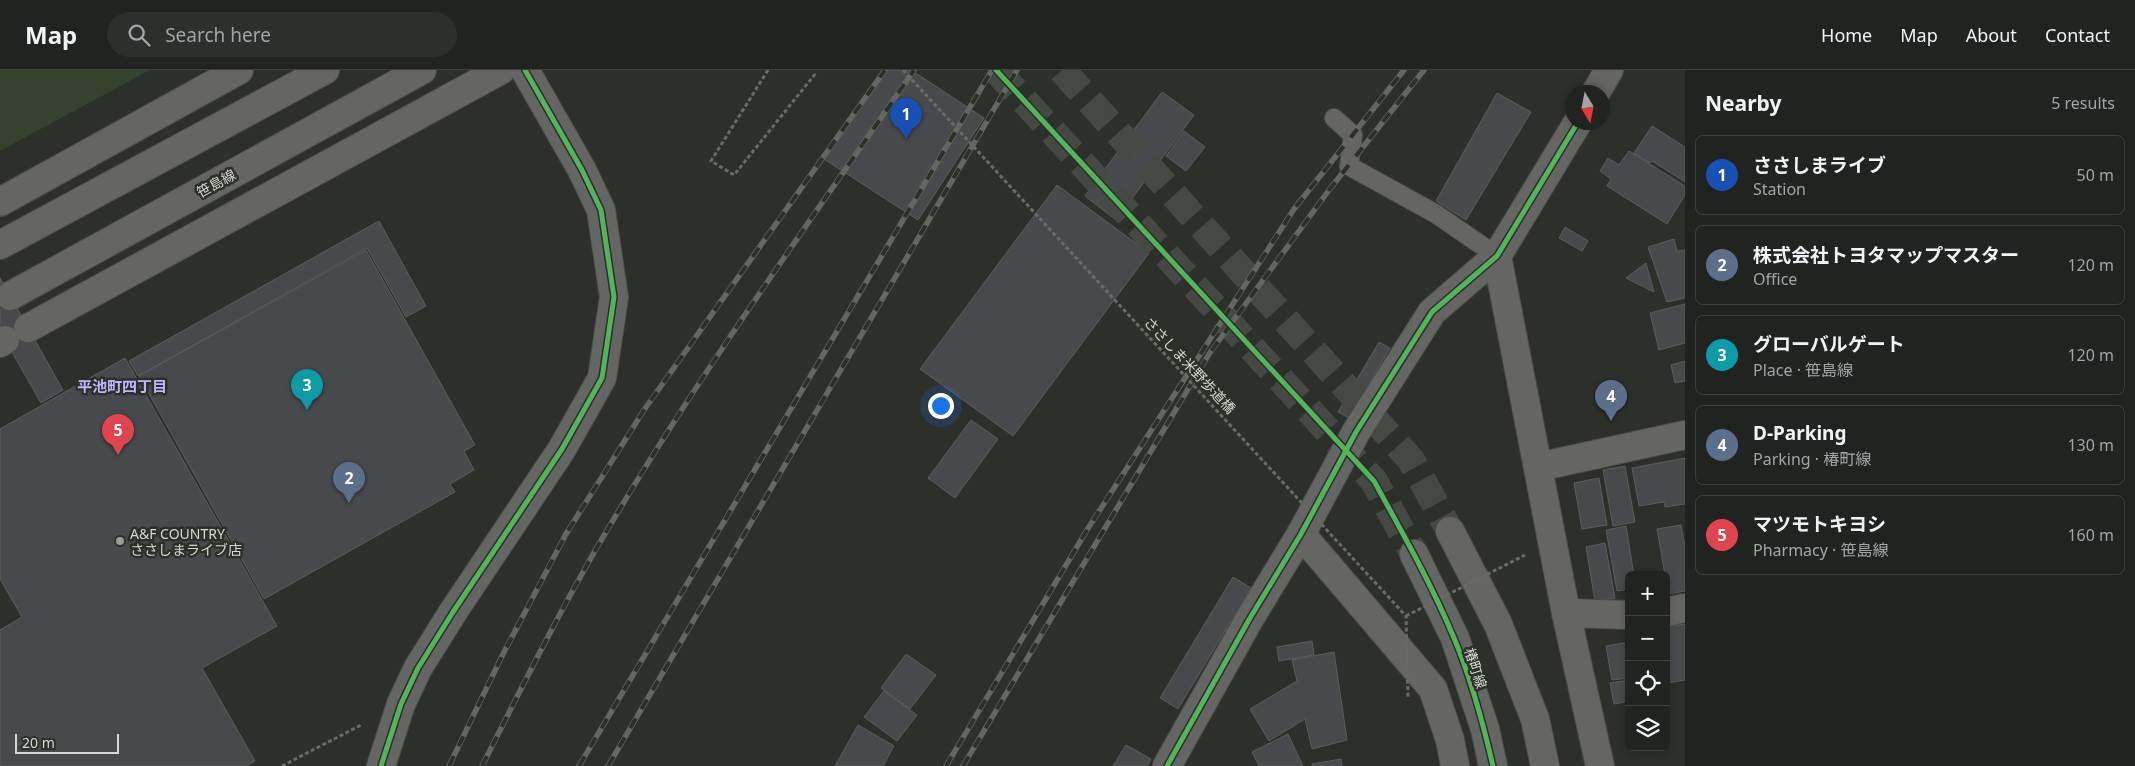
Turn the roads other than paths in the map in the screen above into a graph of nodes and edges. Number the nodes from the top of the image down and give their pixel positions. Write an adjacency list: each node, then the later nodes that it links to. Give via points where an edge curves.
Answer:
1 (239, 70): 10 (street)
2 (325, 70): 11 (street)
3 (422, 70): 13 (street, 笹島線)
4 (501, 70): 14 (street)
5 (525, 70): 24 (street, via 601,210 614,297 602,378 562,449 418,668 401,704)
6 (1609, 70): 7 (street)
7 (1600, 85)
8 (1334, 118): 12 (lane, via 1353,135 1349,166 1436,214)
9 (1573, 130): 12 (street)
10 (0, 202)
11 (0, 245)
12 (1497, 256): 16 (street); 18 (street, via 1432,312 1356,432)
13 (10, 296)
14 (11, 337)
15 (1685, 435): 16 (street)
16 (1538, 467): 22 (street)
17 (1450, 531): 28 (street, via 1498,624 1535,719)
18 (1301, 534): 25 (street); 26 (street, via 1433,689)
19 (1414, 554): 27 (street, 椿町線, via 1454,638 1485,729)
20 (1685, 608): 21 (street)
21 (1670, 611)
22 (1566, 614): 23 (street); 29 (street)
23 (1625, 615)
24 (381, 766)
25 (1167, 766)
26 (1455, 766)
27 (1493, 766)
28 (1544, 766)
29 (1600, 766)

